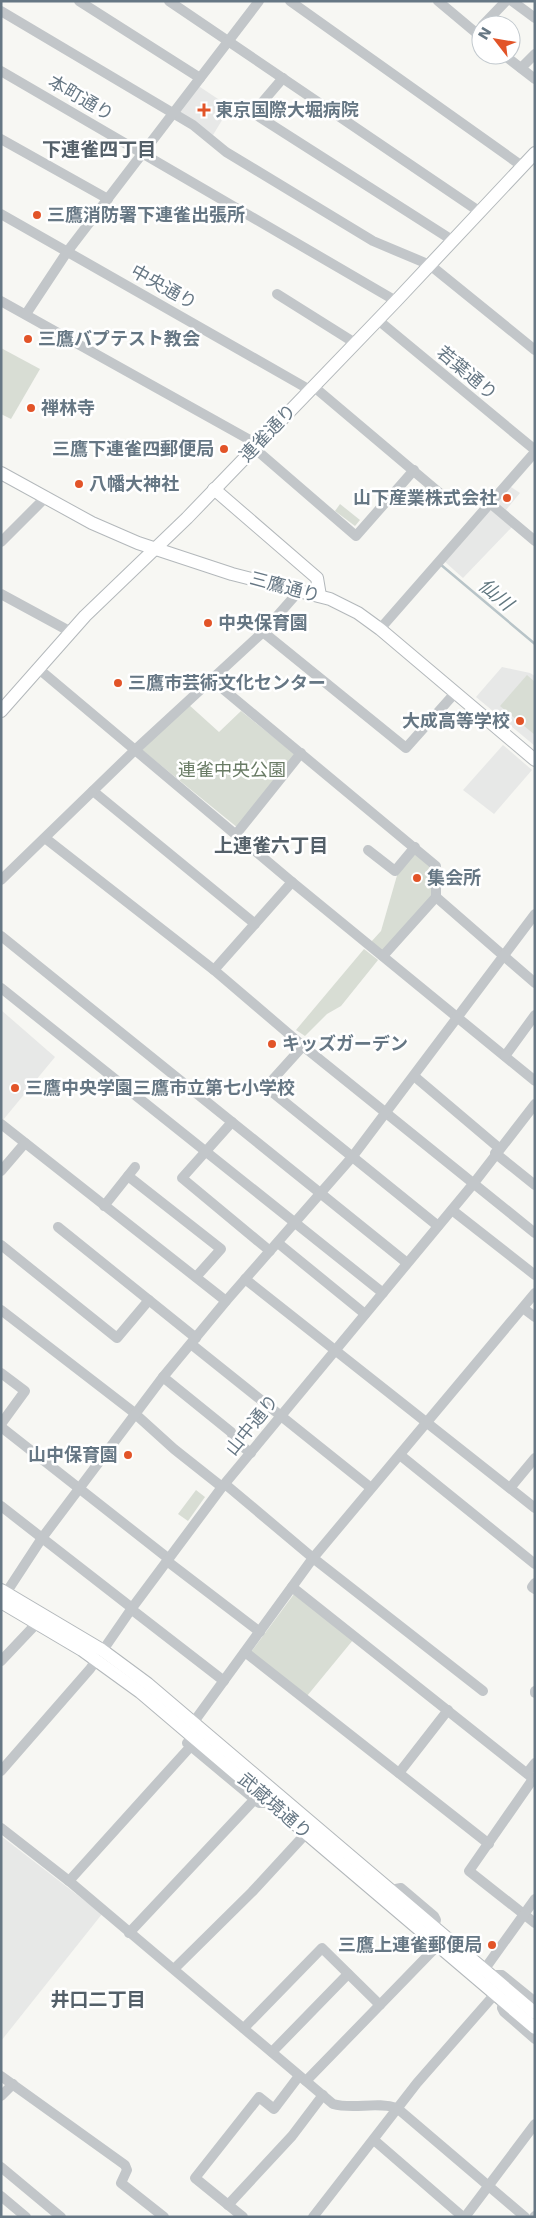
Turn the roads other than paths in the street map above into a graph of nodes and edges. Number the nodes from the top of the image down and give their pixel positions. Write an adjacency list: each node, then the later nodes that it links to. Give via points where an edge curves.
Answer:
1 (79, 1): 17 (street)
2 (169, 1): 12 (street)
3 (259, 1): 12 (street)
4 (290, 1): 24 (street)
5 (438, 1): 11 (street)
6 (506, 1): 9 (street)
7 (512, 1): 10 (street)
8 (1, 11): 20 (street)
9 (494, 15)
10 (535, 18)
11 (471, 22)
12 (229, 40): 17 (street); 18 (street)
13 (535, 54): 15 (street)
14 (517, 65): 15 (street)
15 (521, 68): 19 (street)
16 (1, 71): 22 (street, 本町通り)
17 (200, 78): 20 (street)
18 (283, 78): 26 (street); 28 (street, via 253,113)
19 (535, 79)
20 (173, 114): 22 (street); 30 (street, via 194,125 226,152 373,241)
21 (1, 139): 25 (street)
22 (144, 153): 25 (street); 33 (street, 本町通り)
23 (535, 153): 24 (main road, 連雀通り)
24 (522, 166): 26 (main road, 連雀通り)
25 (108, 199): 29 (street)
26 (480, 212): 28 (main road, 連雀通り)
27 (1, 214): 29 (street, 中央通り)
28 (452, 240): 30 (main road, 連雀通り)
29 (67, 252): 34 (street); 38 (street, 中央通り)
30 (430, 265): 33 (main road, 連雀通り); 37 (street)
31 (277, 294): 36 (street)
32 (1, 300): 34 (street)
33 (396, 301): 35 (main road, 連雀通り)
34 (26, 314): 39 (street)
35 (378, 320): 36 (main road, 連雀通り); 40 (street, 若葉通り)
36 (356, 343): 38 (main road, 連雀通り)
37 (535, 350)
38 (311, 388): 39 (main road, 連雀通り); 41 (street, 中央通り)
39 (255, 446): 41 (street, via 356,536); 43 (main road, 連雀通り)
40 (535, 451): 46 (street)
41 (414, 470): 45 (street, 中央通り)
42 (1, 473): 44 (main road, 三鷹通り)
43 (214, 489): 49 (main road, 連雀通り); 52 (main road, via 317,578)
44 (46, 497): 48 (street); 49 (main road, 三鷹通り, via 92,523)
45 (448, 500)
46 (490, 503): 47 (street); 53 (street)
47 (535, 541)
48 (1, 542)
49 (155, 550): 50 (main road, 三鷹通り, via 232,574); 54 (main road, 連雀通り)
50 (300, 590): 52 (main road, 三鷹通り); 55 (street)
51 (1, 594): 54 (street)
52 (320, 596): 53 (main road, 三鷹通り, via 358,613)
53 (380, 628): 58 (main road, 三鷹通り)
54 (71, 632): 56 (main road, 連雀通り)
55 (263, 632): 57 (street); 58 (street, via 406,748)
56 (40, 670): 59 (main road, 連雀通り); 60 (street)
57 (211, 679): 60 (street); 61 (street)
58 (455, 693): 62 (main road, 三鷹通り)
59 (1, 711)
60 (135, 750): 63 (street); 64 (street)
61 (301, 753): 64 (street); 66 (street)
62 (535, 760)
63 (93, 791): 65 (street); 72 (street)
64 (237, 834): 69 (street)
65 (45, 838): 68 (street); 76 (street)
66 (415, 847): 67 (street, via 395,871); 70 (street, via 436,866)
67 (368, 850)
68 (1, 880)
69 (292, 882): 72 (street); 75 (street)
70 (436, 897): 74 (street); 75 (street)
71 (535, 914): 74 (street)
72 (255, 924): 76 (street)
73 (1, 936): 87 (street)
74 (504, 954): 77 (street); 80 (street)
75 (383, 956): 80 (street)
76 (214, 970): 81 (street)
77 (535, 983)
78 (1, 988): 90 (street)
79 (535, 1014): 82 (street)
80 (457, 1016): 82 (street); 83 (street)
81 (303, 1046): 86 (street); 92 (street, via 266,1086)
82 (505, 1056): 84 (street)
83 (414, 1076): 86 (street); 91 (street)
84 (535, 1081)
85 (535, 1104): 91 (street, 山中通り)
86 (387, 1114): 92 (street); 96 (street)
87 (232, 1122): 90 (street); 98 (street)
88 (1, 1124): 89 (street)
89 (25, 1143): 94 (street); 99 (street)
90 (205, 1150): 101 (street); 107 (street, via 182,1178)
91 (497, 1151): 96 (street, 山中通り); 97 (street)
92 (353, 1156): 98 (street); 102 (street)
93 (135, 1167): 95 (street)
94 (1, 1171)
95 (128, 1176): 99 (street); 110 (street, via 221,1249)
96 (474, 1183): 100 (street, 山中通り); 104 (street)
97 (535, 1185)
98 (321, 1194): 101 (street); 108 (street)
99 (104, 1206): 110 (street)
100 (452, 1210): 102 (street, 山中通り); 109 (street)
101 (296, 1222): 105 (street); 112 (street)
102 (438, 1226): 108 (street, 山中通り)
103 (58, 1227): 114 (street)
104 (535, 1233)
105 (278, 1243): 107 (street); 118 (street)
106 (1, 1245): 114 (street, via 117,1338)
107 (270, 1251): 111 (street)
108 (408, 1263): 112 (street, 山中通り)
109 (535, 1275)
110 (196, 1277): 115 (street)
111 (245, 1279): 115 (street); 121 (street)
112 (383, 1293): 118 (street, 山中通り)
113 (535, 1293): 116 (street)
114 (149, 1300): 120 (street)
115 (226, 1301): 120 (street)
116 (523, 1308): 119 (street); 126 (street)
117 (1, 1310): 124 (street)
118 (365, 1314): 121 (street, 山中通り)
119 (535, 1318)
120 (193, 1341): 123 (street); 125 (street)
121 (335, 1350): 125 (street, 山中通り); 126 (street)
122 (1, 1373): 127 (street, via 25,1392)
123 (163, 1377): 124 (street); 129 (street, via 231,1432 235,1441)
124 (134, 1415): 132 (street); 133 (street)
125 (280, 1416): 129 (street, 山中通り); 134 (street)
126 (426, 1422): 130 (street); 135 (street)
127 (1, 1424)
128 (1, 1428): 133 (street)
129 (251, 1453): 132 (street, 山中通り)
130 (400, 1454): 134 (street); 141 (street)
131 (535, 1458): 135 (street)
132 (224, 1486): 139 (street); 140 (street, 山中通り)
133 (79, 1488): 138 (street); 140 (street)
134 (371, 1488): 139 (street)
135 (510, 1488): 137 (street)
136 (1, 1506): 138 (street)
137 (535, 1508)
138 (42, 1538): 145 (street); 146 (street)
139 (313, 1558): 143 (street); 153 (street)
140 (168, 1560): 146 (street, 山中通り); 148 (street)
141 (535, 1564)
142 (535, 1583): 144 (street, via 532,1587)
143 (292, 1587): 148 (street); 154 (street)
144 (535, 1589)
145 (3, 1595): 147 (main road, 武蔵境通り); 150 (main road, 武蔵境通り)
146 (132, 1609): 150 (street, 山中通り); 152 (street)
147 (37, 1623): 150 (main road, 武蔵境通り); 151 (street)
148 (260, 1632): 149 (street)
149 (245, 1652): 152 (street); 159 (street)
150 (100, 1655): 155 (main road, 武蔵境通り); 158 (street, 山中通り)
151 (1, 1661)
152 (224, 1681): 155 (street)
153 (483, 1691)
154 (448, 1710): 159 (street); 160 (street)
155 (190, 1727): 156 (street, via 186,1739); 162 (main road, 武蔵境通り); 164 (main road, 武蔵境通り)
156 (191, 1746): 161 (street); 168 (street)
157 (535, 1764): 160 (street)
158 (1, 1771)
159 (398, 1773): 165 (street)
160 (532, 1777): 165 (street)
161 (254, 1800): 162 (street); 172 (street)
162 (272, 1803): 164 (main road, 武蔵境通り)
163 (1, 1828): 168 (street)
164 (310, 1829): 166 (main road, 武蔵境通り); 167 (main road, 武蔵境通り); 174 (street)
165 (489, 1844): 170 (street, via 469,1871)
166 (340, 1847): 167 (main road, via 335,1850); 173 (main road, 武蔵境通り, via 434,1927)
167 (351, 1871): 173 (main road, 武蔵境通り)
168 (69, 1880): 172 (street)
169 (535, 1899): 170 (street)
170 (522, 1914): 171 (street); 175 (street)
171 (535, 1923)
172 (129, 1933): 174 (street)
173 (442, 1941): 175 (main road, 武蔵境通り); 177 (main road, 武蔵境通り); 179 (street)
174 (174, 1969): 181 (street)
175 (487, 1973): 178 (street, via 502,1975); 180 (main road, 武蔵境通り)
176 (348, 1974): 179 (street); 181 (street, via 322,1948); 184 (street)
177 (499, 1997): 182 (main road, 武蔵境通り); 183 (street, via 504,2012); 190 (street)
178 (535, 2002)
179 (380, 2005): 186 (street)
180 (535, 2013)
181 (244, 2028): 184 (street)
182 (535, 2028)
183 (535, 2039)
184 (272, 2052): 186 (street)
185 (1, 2076): 187 (street)
186 (302, 2078): 188 (street); 196 (street, via 274,2109 259,2097 196,2178)
187 (13, 2084): 189 (street); 199 (street, via 125,2164 127,2170 121,2183)
188 (323, 2095): 190 (street, via 342,2107 385,2104); 196 (street, via 292,2136)
189 (1, 2096)
190 (398, 2108): 192 (street); 194 (street)
191 (535, 2124): 194 (street)
192 (374, 2140): 201 (street); 202 (street)
193 (1, 2167): 198 (street)
194 (488, 2186): 202 (street); 203 (street)
195 (1, 2196): 197 (street)
196 (228, 2205): 200 (street)
197 (26, 2217)
198 (61, 2217)
199 (164, 2217)
200 (243, 2217)
201 (313, 2217)
202 (464, 2217)
203 (525, 2217)

